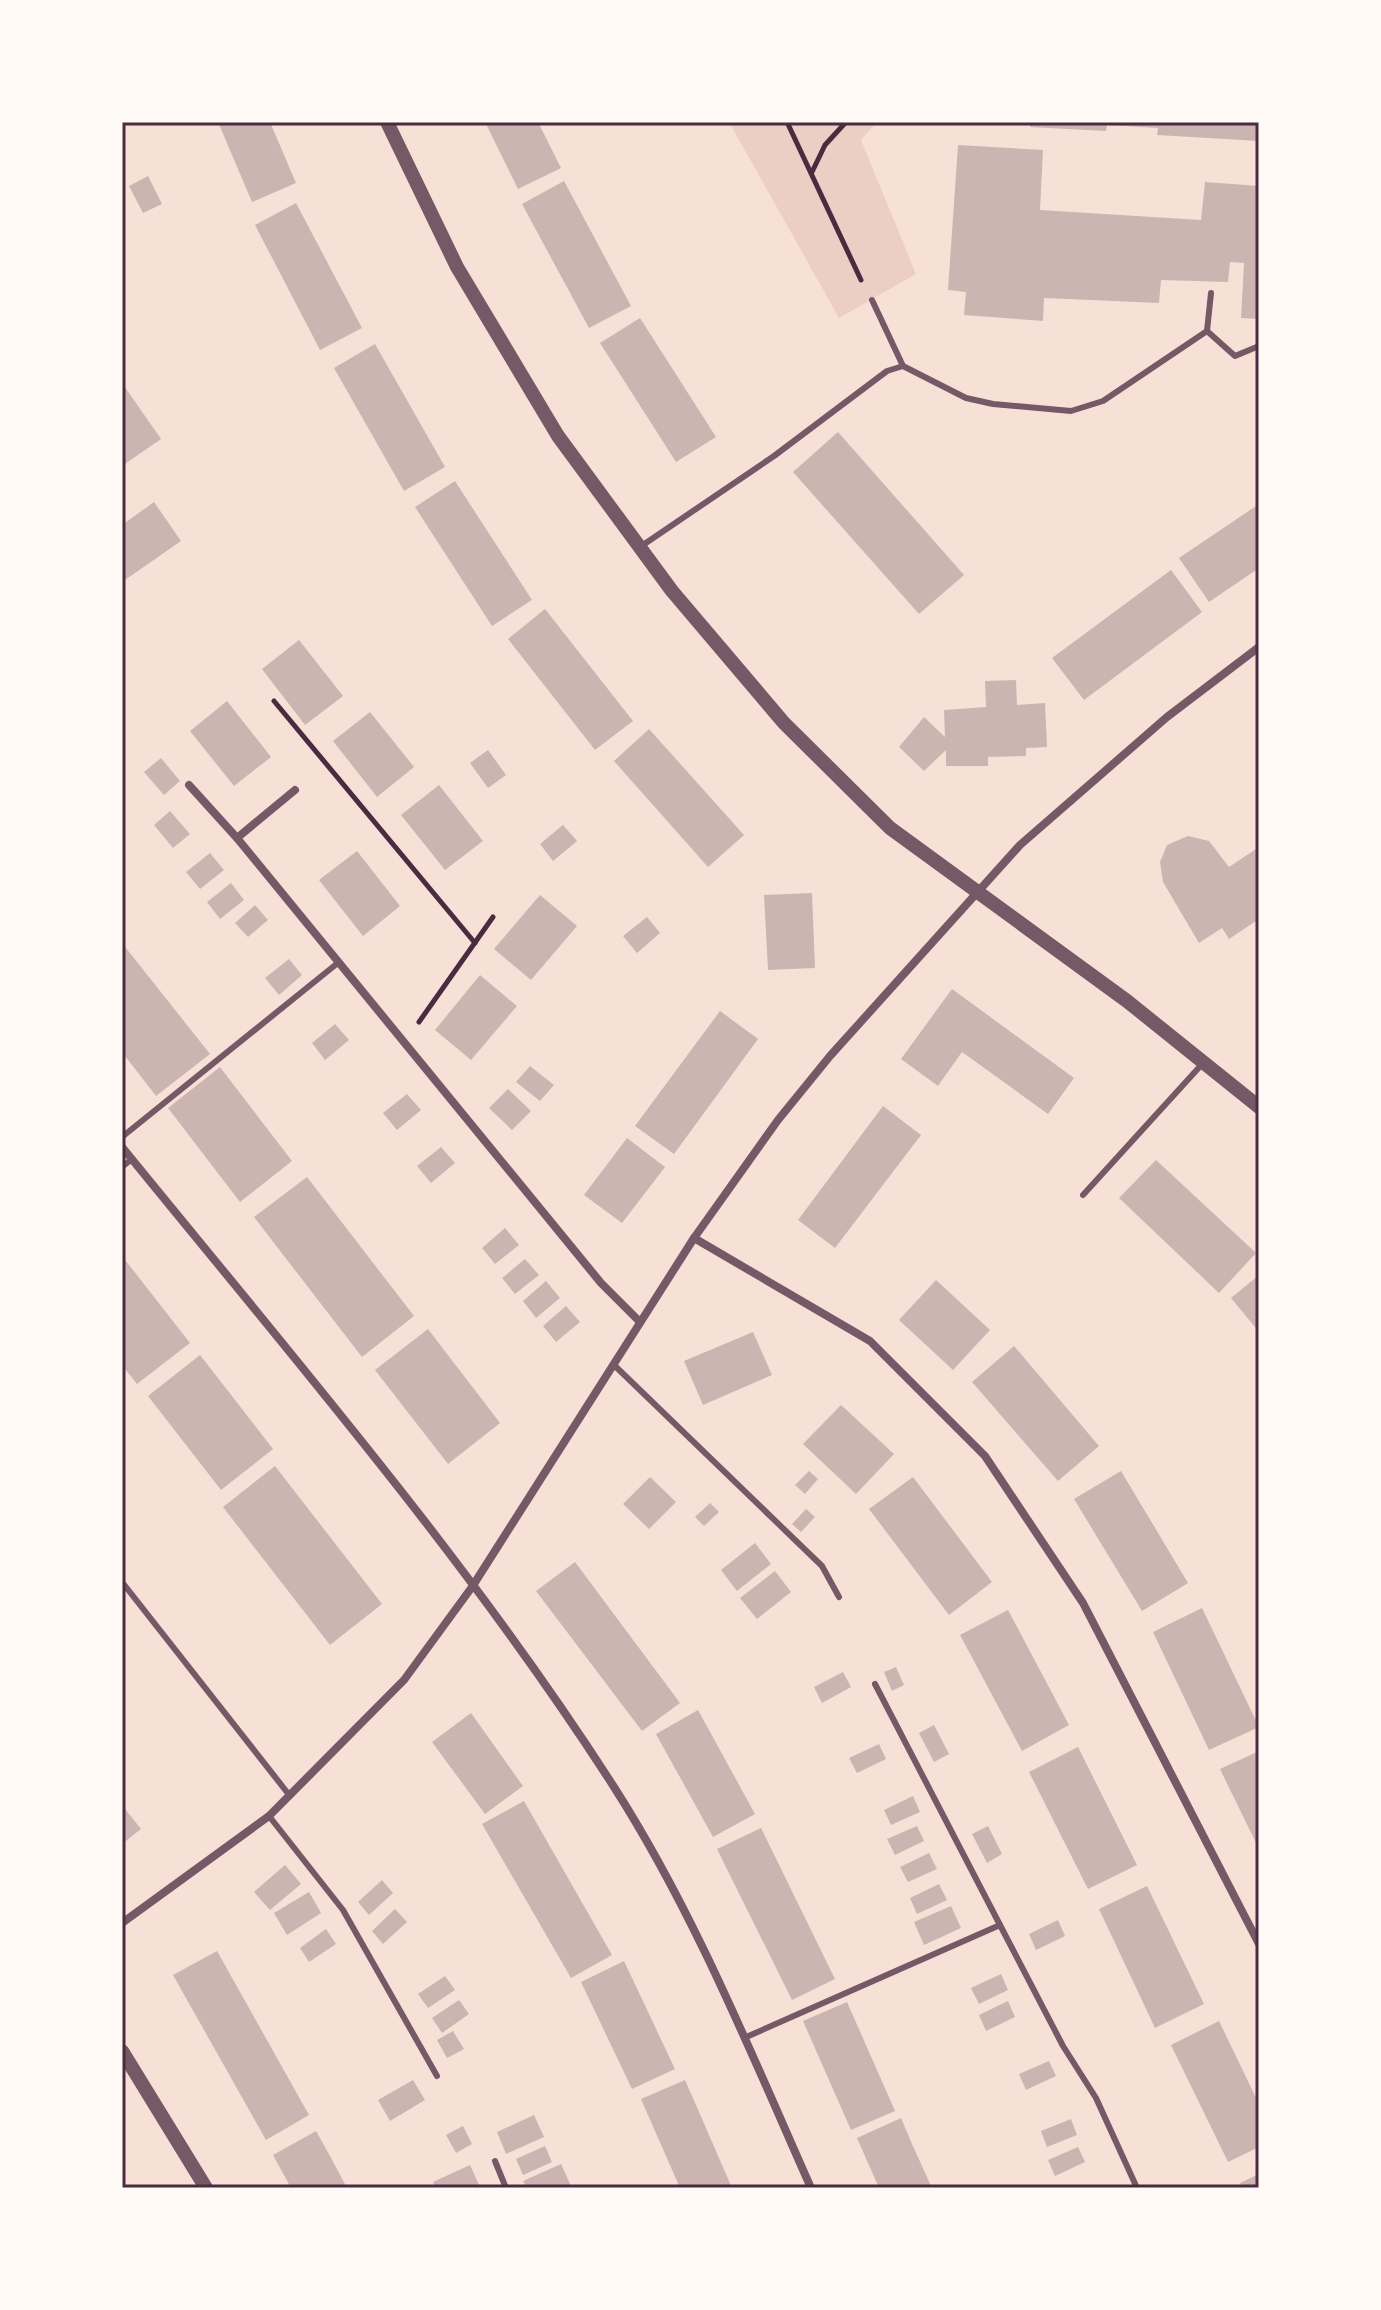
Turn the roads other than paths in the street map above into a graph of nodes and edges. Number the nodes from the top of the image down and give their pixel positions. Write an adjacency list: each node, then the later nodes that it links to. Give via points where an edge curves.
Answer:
1 (387, 122): 7 (street, via 465,280 558,436)
2 (1211, 293): 4 (lane)
3 (872, 300): 6 (lane)
4 (1207, 331): 5 (lane, via 1235,356); 6 (lane, via 1103,401 1071,411 966,398)
5 (1259, 346)
6 (903, 366): 7 (lane, via 887,371)
7 (639, 548): 12 (street, via 784,723 890,828)
8 (1259, 647): 12 (street, via 1085,785 1020,845)
9 (189, 785): 11 (street)
10 (295, 790): 11 (street)
11 (237, 838): 13 (street)
12 (977, 895): 14 (street); 21 (street, via 821,1067)
13 (339, 962): 16 (lane); 22 (street, via 601,1283)
14 (1204, 1062): 15 (street); 20 (lane)
15 (1259, 1107)
16 (122, 1137)
17 (122, 1147): 18 (street)
18 (132, 1159): 19 (lane); 25 (street)
19 (122, 1167)
20 (1083, 1195)
21 (694, 1238): 22 (street); 32 (street, via 870,1341 985,1456 1083,1603)
22 (640, 1322): 23 (street)
23 (613, 1364): 25 (street); 26 (lane, via 822,1566)
24 (122, 1582): 28 (lane)
25 (472, 1587): 28 (street, via 404,1680); 33 (street, via 615,1788 672,1888)
26 (839, 1597)
27 (875, 1684): 31 (lane)
28 (290, 1796): 29 (street)
29 (269, 1816): 30 (street); 35 (lane, via 343,1910)
30 (122, 1923)
31 (1000, 1925): 33 (lane); 40 (lane, via 1096,2098)
32 (1259, 1944)
33 (744, 2038): 39 (street)
34 (122, 2051): 37 (street)
35 (437, 2076)
36 (495, 2161): 38 (lane)
37 (206, 2188)
38 (506, 2188)
39 (811, 2188)
40 (1137, 2188)

